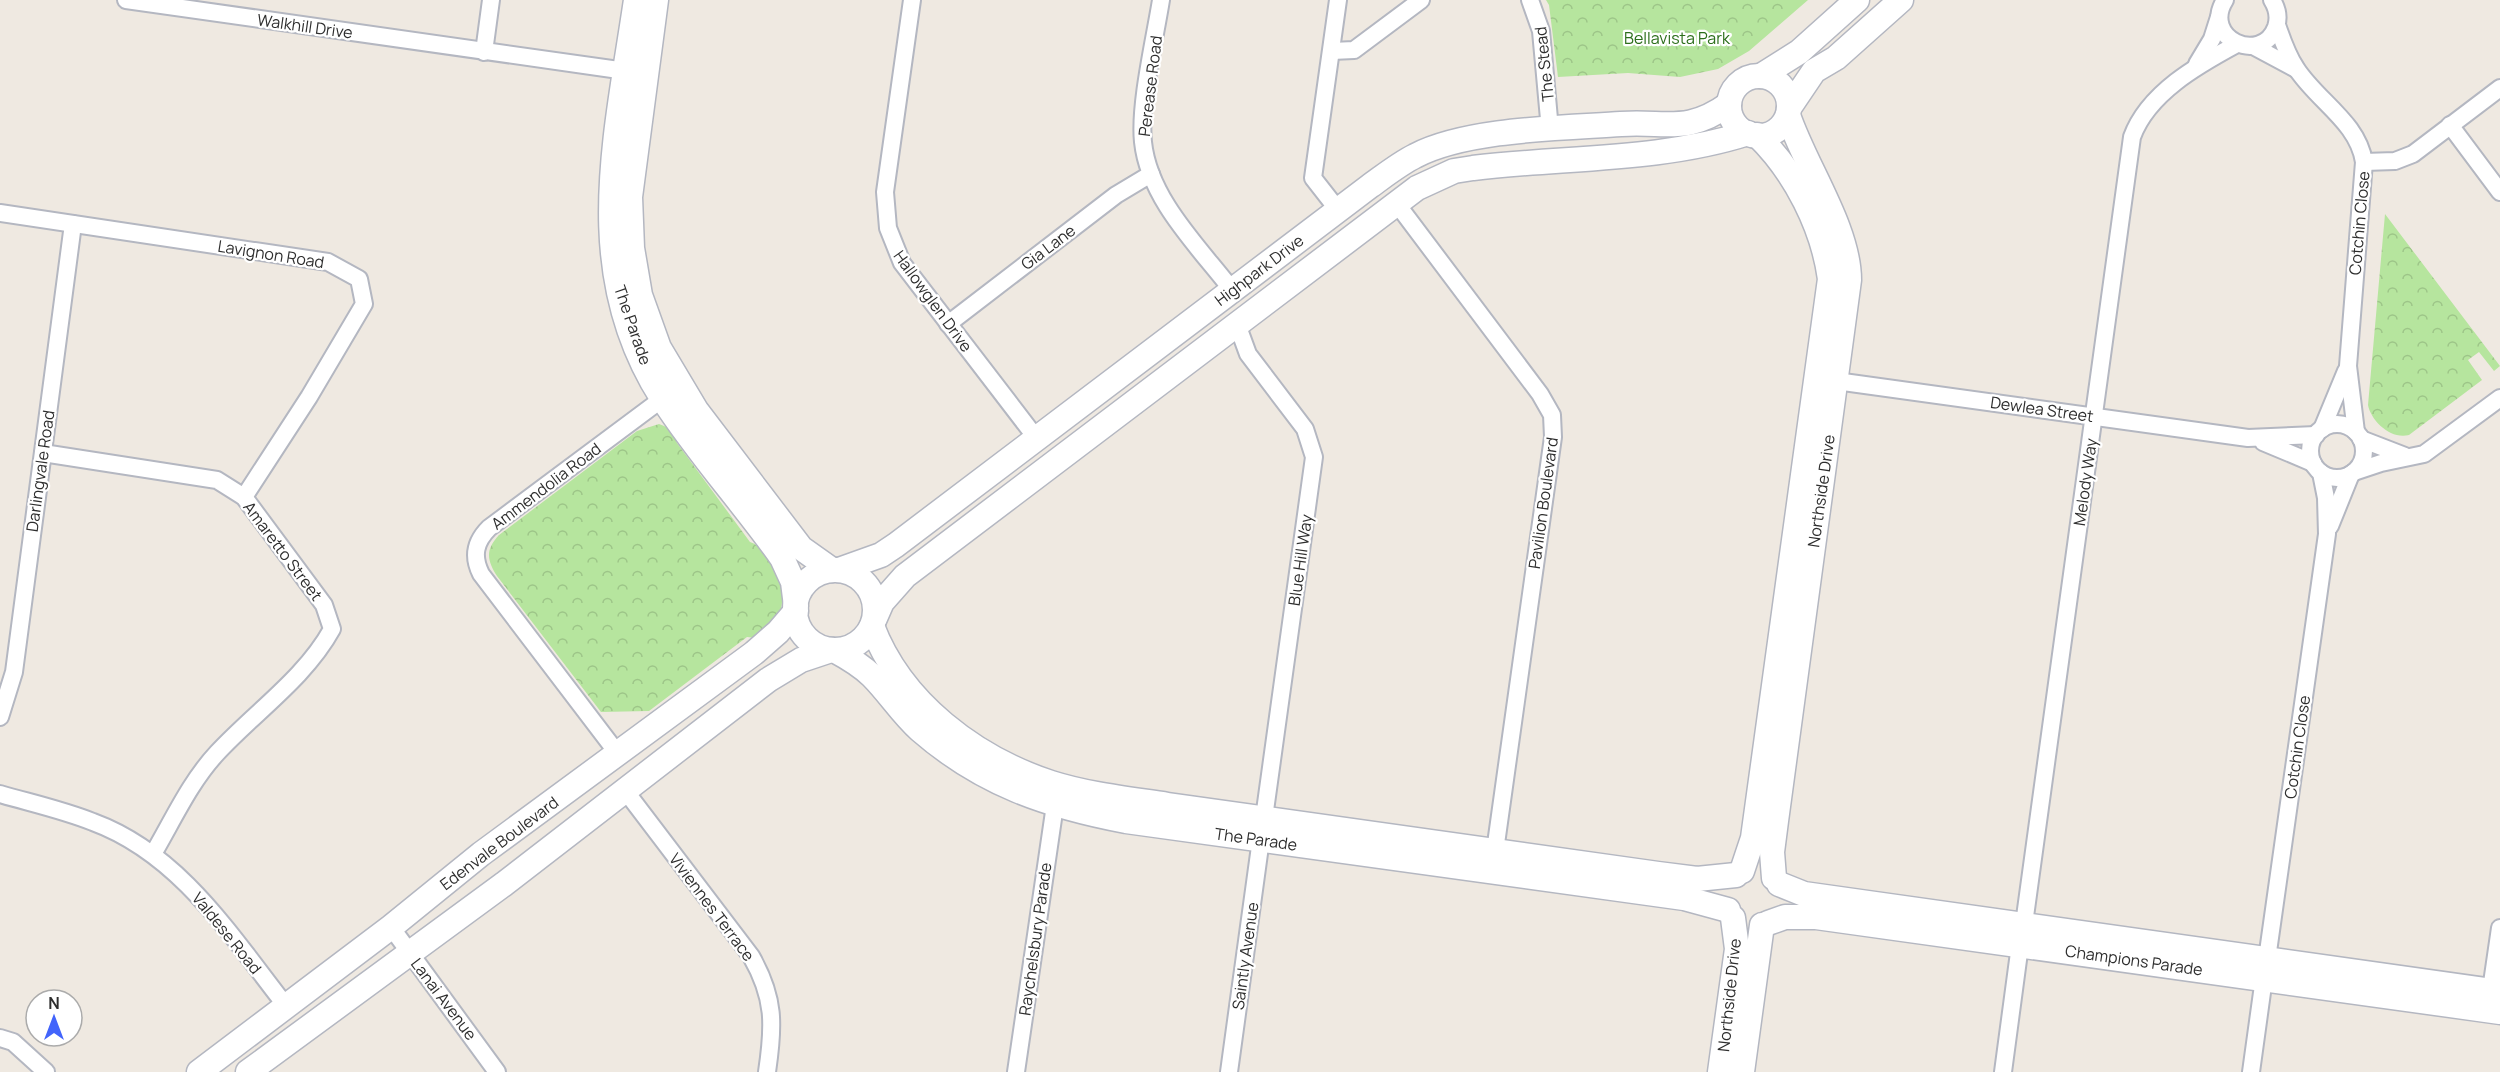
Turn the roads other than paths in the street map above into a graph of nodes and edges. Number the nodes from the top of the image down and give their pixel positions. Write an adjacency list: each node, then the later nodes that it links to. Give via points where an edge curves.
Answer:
1 (126, 0): 16 (street, Walkhill Drive)
2 (491, 0): 16 (street)
3 (636, 0): 19 (street, The Parade)
4 (656, 0): 19 (street, The Parade)
5 (912, 0): 35 (street, Hallowglen Drive, via 885,212 902,263)
6 (1161, 0): 28 (street, Perease Road, via 1143,122)
7 (1338, 0): 15 (street)
8 (1421, 0): 15 (street, via 1354,50)
9 (1530, 0): 25 (street, The Stead, via 1541,31)
10 (1857, 0): 20 (street, via 1799,52)
11 (1901, 0): 23 (street, via 1836,58 1814,71)
12 (2220, 8): 14 (street, via 2224,33); 17 (street, Melody Way, via 2212,39)
13 (2277, 10): 14 (street, Melody Way, via 2268,39); 18 (street, Cotchin Close)
14 (2245, 45): 17 (street, Melody Way); 18 (street, Cotchin Close)
15 (1332, 51): 31 (street, via 1313,178)
16 (484, 52): 19 (street, Walkhill Drive)
17 (2197, 65): 41 (street, Melody Way, via 2146,112 2132,137)
18 (2296, 69): 27 (street, Cotchin Close, via 2351,129)
19 (635, 73): 39 (street, The Parade, via 632,248 647,316)
20 (1761, 76): 22 (street, via 1736,86); 23 (street, via 1771,78 1785,90)
21 (2500, 88): 24 (street)
22 (1729, 104): 25 (street, Highpark Drive, via 1709,118 1688,124); 26 (street, via 1734,122)
23 (1788, 111): 26 (street, via 1776,130); 38 (street, Northside Drive, via 1798,146 1841,237 1849,265)
24 (2450, 125): 27 (street, via 2404,158); 29 (street)
25 (1550, 130): 31 (street, Highpark Drive, via 1484,136 1435,147 1400,165)
26 (1753, 134): 30 (street, Highpark Drive, via 1679,149 1463,170 1436,178); 38 (street, Northside Drive, via 1788,170 1827,261 1830,279)
27 (2364, 162): 37 (street, Cotchin Close)
28 (1151, 174): 34 (street, Perease Road, via 1163,199); 35 (street, Gia Lane, via 1116,195)
29 (2500, 192)
30 (1397, 204): 36 (street, Highpark Drive); 63 (street, Pavilion Boulevard, via 1552,415 1551,448)
31 (1338, 210): 34 (street, Highpark Drive)
32 (0, 213): 33 (street, Lavignon Road)
33 (73, 224): 46 (street, Darlingvale Road); 50 (street, Lavignon Road, via 328,262 359,279 364,304)
34 (1232, 290): 45 (street, Highpark Drive)
35 (948, 324): 45 (street, Hallowglen Drive)
36 (1238, 324): 54 (street, Highpark Drive, via 905,576 882,602); 61 (street, Blue Hill Way, via 1248,354 1305,429 1314,458)
37 (2348, 366): 42 (street, Cotchin Close); 43 (street, Cotchin Close)
38 (1826, 379): 41 (street, Dewlea Street); 64 (street, Northside Drive, via 1753,838); 65 (street, Northside Drive, via 1772,852)
39 (671, 392): 52 (street, The Parade, via 801,548); 53 (street, The Parade, via 782,558 793,582); 57 (street, Ammendolia Road, via 489,528 476,546 481,573)
40 (2500, 398): 47 (street, via 2424,454)
41 (2094, 417): 44 (street, Dewlea Street); 70 (street, Melody Way)
42 (2319, 432): 43 (street, via 2339,424); 44 (street, Dewlea Street); 48 (street, via 2310,450)
43 (2358, 435): 47 (street); 49 (street, via 2364,456)
44 (2248, 438): 48 (street, Dewlea Street, via 2284,449)
45 (1037, 439): 52 (street, Highpark Drive, via 896,545 874,558)
46 (43, 453): 50 (street, Amaretto Street, via 217,480); 56 (street, Darlingvale Road, via 14,672)
47 (2409, 458): 49 (street)
48 (2317, 468): 49 (street, via 2337,478); 51 (street, Cotchin Close, via 2326,498)
49 (2353, 473): 51 (street, Cotchin Close)
50 (244, 497): 62 (street, Amaretto Street, via 324,605 332,629 319,652 216,754)
51 (2327, 534): 72 (street, Cotchin Close)
52 (836, 570): 53 (street, via 807,582 799,593); 54 (street, via 852,574 871,592 875,604)
53 (796, 608): 55 (street, via 797,622 810,641); 57 (street, Edenvale Boulevard, via 761,648)
54 (873, 622): 55 (street, via 857,644); 61 (street, The Parade, via 889,664 928,710 1000,761 1081,791)
55 (833, 650): 58 (street, Edenvale Boulevard, via 782,670); 60 (street, The Parade, via 871,676 919,729 950,754 1018,792)
56 (0, 717)
57 (618, 754): 68 (street, Edenvale Boulevard, via 481,854)
58 (624, 789): 71 (street, Edenvale Boulevard, via 504,884); 80 (street, Viviennes Terrace, via 759,971 771,1003)
59 (0, 794): 62 (street, Valdese Road, via 94,822)
60 (1055, 805): 61 (street, The Parade, via 1126,821); 81 (street, Raychelsbury Parade)
61 (1263, 829): 63 (street, The Parade); 82 (street, Saintly Avenue)
62 (153, 854): 74 (street, Valdese Road, via 196,892)
63 (1494, 861): 64 (street, The Parade, via 1697,879); 66 (street, The Parade, via 1684,898)
64 (1739, 873): 65 (street, via 1762,870); 66 (street, via 1726,891)
65 (1776, 881): 67 (street, via 1781,905); 70 (street, Champions Parade, via 1804,894)
66 (1730, 914): 67 (street, via 1747,926); 83 (street, Northside Drive, via 1737,949)
67 (1765, 924): 70 (street, Champions Parade, via 1785,917 1816,916); 84 (street, Northside Drive)
68 (391, 927): 71 (street, Lanai Avenue); 74 (street, Edenvale Boulevard)
69 (2500, 928): 73 (street)
70 (2022, 934): 72 (street, Champions Parade); 85 (street, Melody Way)
71 (409, 952): 78 (street, Edenvale Boulevard); 79 (street, Lanai Avenue)
72 (2266, 969): 73 (street, Champions Parade); 86 (street, Cotchin Close)
73 (2497, 998)
74 (286, 1006): 77 (street, Edenvale Boulevard)
75 (0, 1038): 76 (street, via 13,1042)
76 (46, 1072)
77 (199, 1072)
78 (248, 1072)
79 (497, 1072)
80 (767, 1072)
81 (1016, 1072)
82 (1229, 1072)
83 (1720, 1072)
84 (1742, 1072)
85 (2003, 1072)
86 (2251, 1072)

